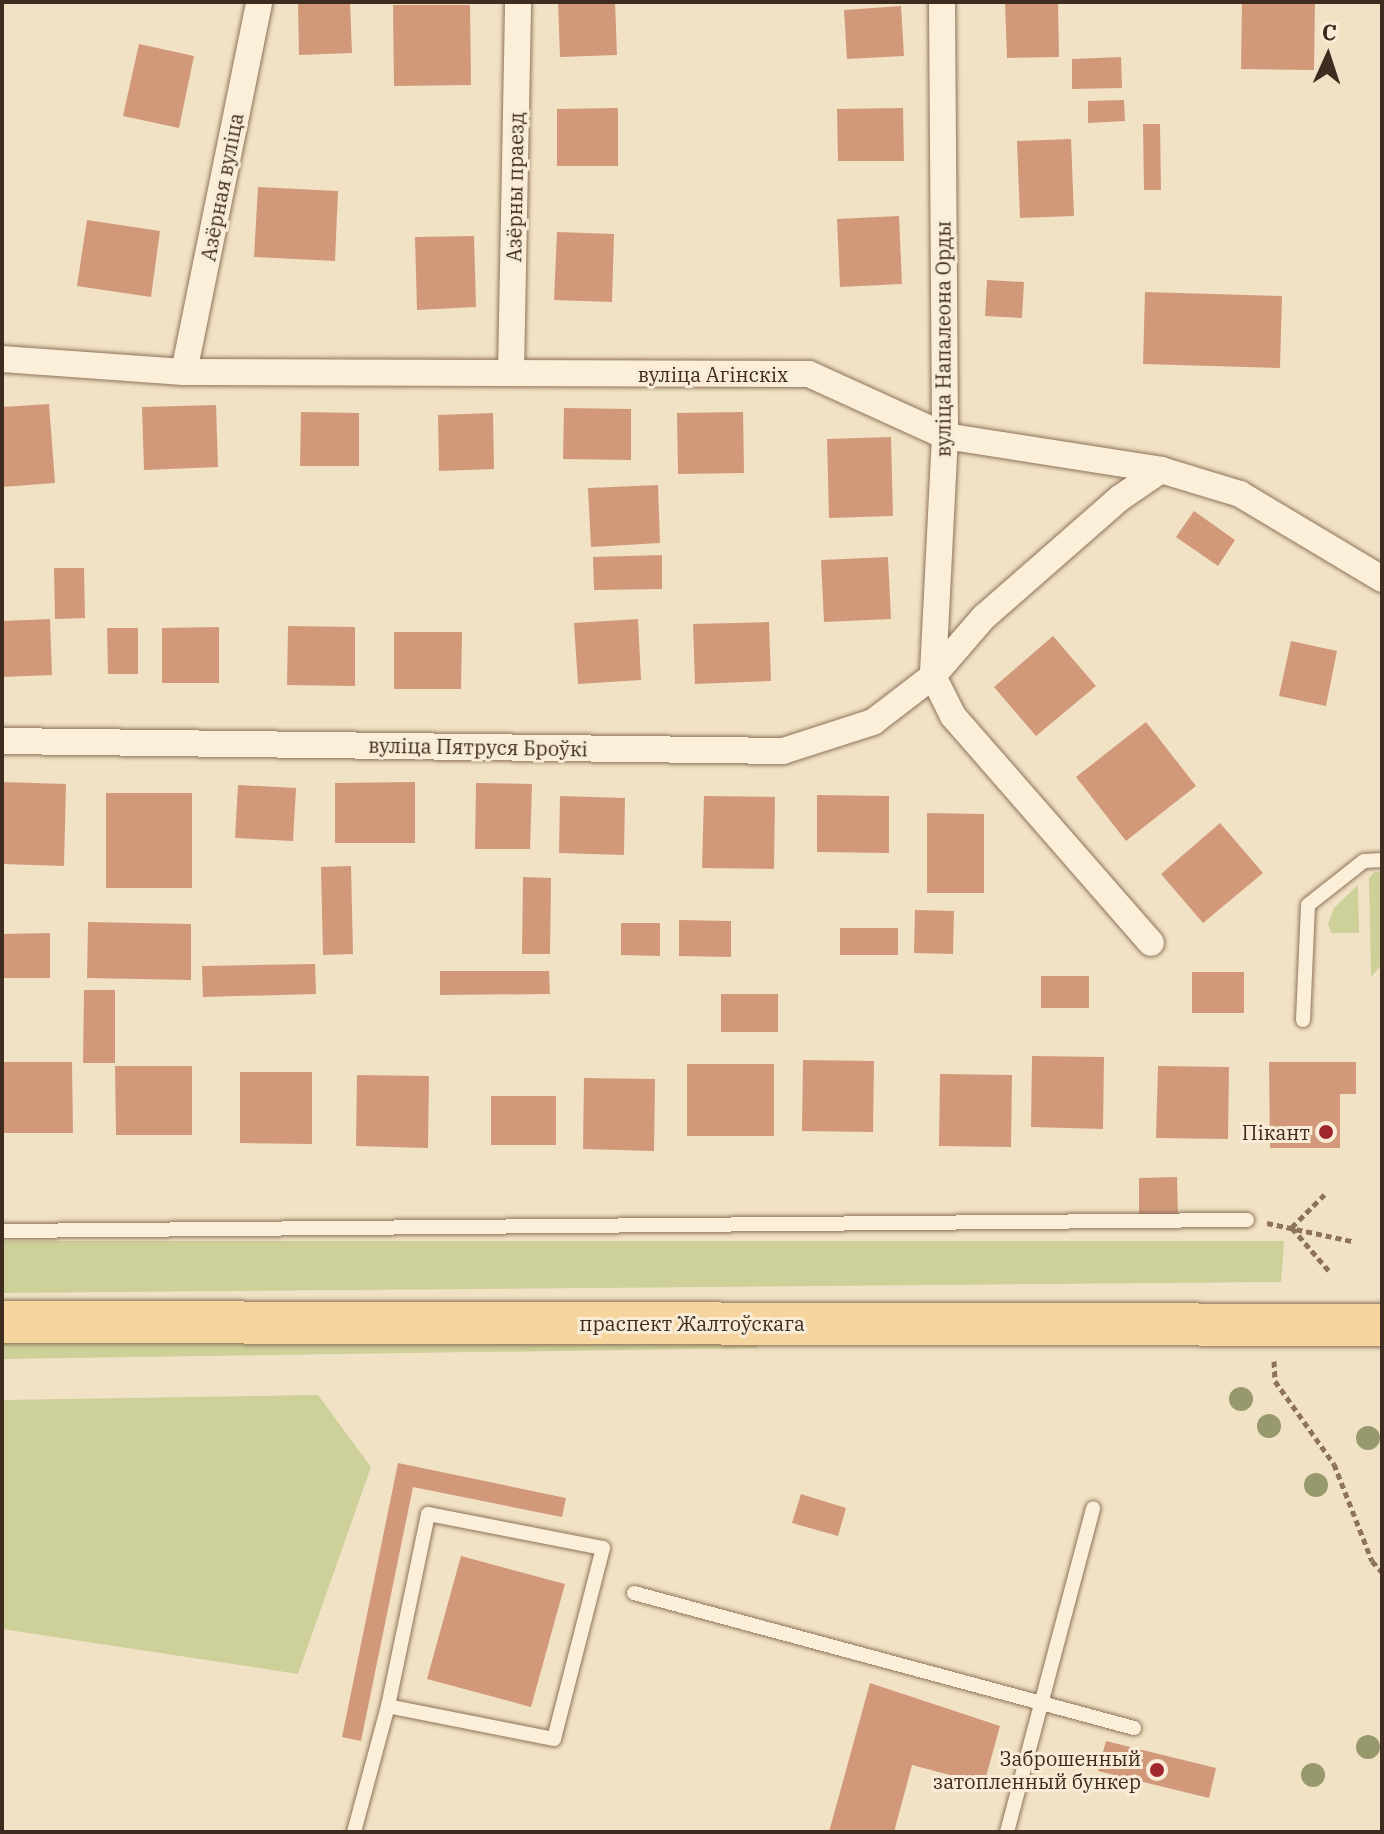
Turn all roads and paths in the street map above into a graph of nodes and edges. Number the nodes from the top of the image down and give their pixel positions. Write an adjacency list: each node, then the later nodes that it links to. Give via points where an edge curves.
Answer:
1 (259, 2): 5 (street, Азёрная вуліца)
2 (518, 2): 6 (street, Азёрны праезд)
3 (942, 2): 7 (street, вуліца Напалеона Орды)
4 (2, 359): 5 (street, вуліца Агінскіх)
5 (184, 372): 6 (street, вуліца Агінскіх)
6 (511, 372): 7 (street, вуліца Агінскіх, via 809,374)
7 (945, 436): 8 (street, вуліца Агінскіх); 10 (street, вуліца Напалеона Орды)
8 (1161, 470): 9 (street, вуліца Агінскіх, via 1240,494); 10 (street, вуліца Пятруся Броўкі, via 1120,498 984,617)
9 (1382, 579)
10 (933, 676): 11 (street, вуліца Пятруся Броўкі, via 873,722 783,751); 13 (street, via 953,716)
11 (2, 741)
12 (1382, 860): 14 (lane, via 1364,861 1308,905)
13 (1151, 943)
14 (1303, 1020)
15 (1325, 1194): 17 (path)
16 (1247, 1220): 18 (lane)
17 (1292, 1228): 19 (path); 20 (path)
18 (2, 1231)
19 (1352, 1241)
20 (1330, 1272)
21 (2, 1322): 22 (main road, праспект Жалтоўскага)
22 (1382, 1325)
23 (1274, 1356): 25 (path, via 1275,1381 1334,1464 1372,1561)
24 (1093, 1508): 27 (lane)
25 (1382, 1572)
26 (634, 1593): 27 (lane)
27 (1041, 1705): 29 (lane); 31 (lane)
28 (388, 1706): 28 (lane, via 554,1739 603,1548 428,1514); 30 (lane)
29 (1134, 1728)
30 (354, 1832)
31 (1007, 1832)

